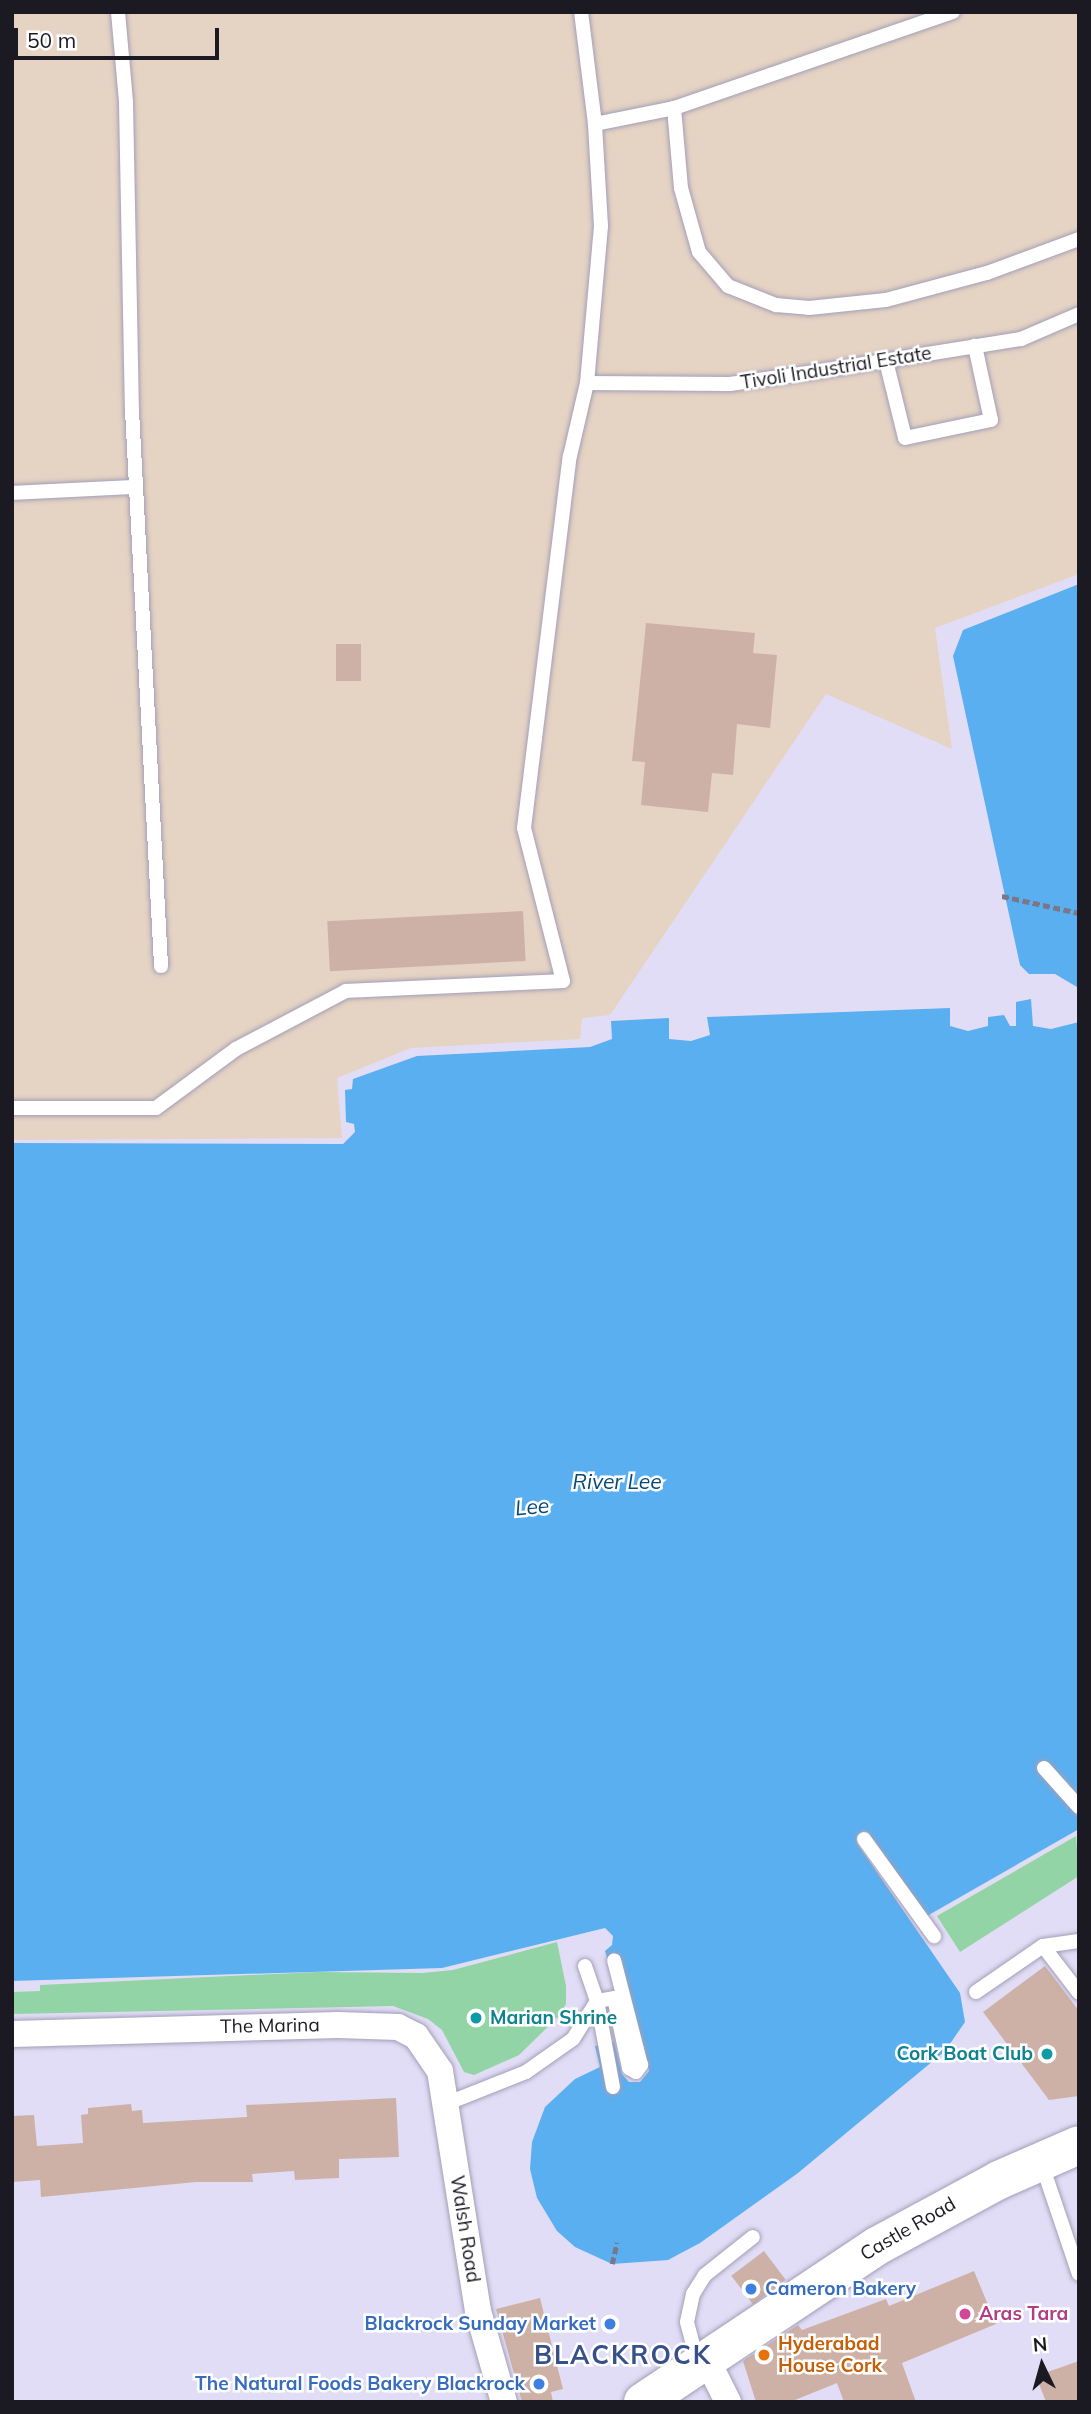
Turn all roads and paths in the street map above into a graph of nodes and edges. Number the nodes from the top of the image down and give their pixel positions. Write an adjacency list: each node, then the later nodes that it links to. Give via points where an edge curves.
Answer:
1 (118, 12): 11 (lane, via 126,102)
2 (581, 12): 5 (lane)
3 (953, 12): 4 (lane)
4 (674, 108): 5 (lane); 6 (lane, via 681,188 699,252 728,286 776,304 809,309 886,300 987,273)
5 (595, 124): 10 (lane, via 601,226)
6 (1079, 239)
7 (1079, 314): 8 (lane, Tivoli Industrial Estate, via 1021,339)
8 (975, 346): 9 (lane, Tivoli Industrial Estate); 9 (lane, via 991,420 905,438)
9 (886, 361): 10 (lane, Tivoli Industrial Estate, via 730,384)
10 (587, 383): 16 (lane, via 570,456 524,828 564,981 346,991 236,1049 156,1108)
11 (136, 487): 12 (lane); 15 (lane)
12 (12, 493)
13 (1002, 896): 14 (path)
14 (1079, 913)
15 (160, 966)
16 (12, 1108)
17 (1044, 1768): 18 (lane)
18 (1079, 1807)
19 (864, 1839): 20 (lane)
20 (933, 1936)
21 (1079, 1941): 22 (lane)
22 (1043, 1947): 25 (lane); 26 (lane)
23 (614, 1960): 27 (lane, via 640,2070 629,2068 614,1998)
24 (585, 1966): 27 (lane)
25 (976, 1992)
26 (1079, 1993)
27 (597, 2001): 29 (lane); 30 (lane, via 573,2039 551,2057 504,2082)
28 (12, 2034): 30 (street, The Marina, via 321,2025 398,2028 416,2036 431,2053)
29 (612, 2087)
30 (448, 2103): 31 (street, The Marina)
31 (452, 2136): 39 (street, Walsh Road, via 478,2311)
32 (1079, 2145): 33 (main road, Castle Road)
33 (1041, 2160): 37 (lane); 38 (main road, Castle Road, via 877,2246)
34 (753, 2237): 38 (lane, via 705,2275 693,2294 687,2322)
35 (617, 2243): 36 (path)
36 (612, 2264)
37 (1079, 2274)
38 (703, 2363): 40 (main road, Castle Road); 41 (street)
39 (504, 2402)
40 (643, 2402)
41 (727, 2402)

